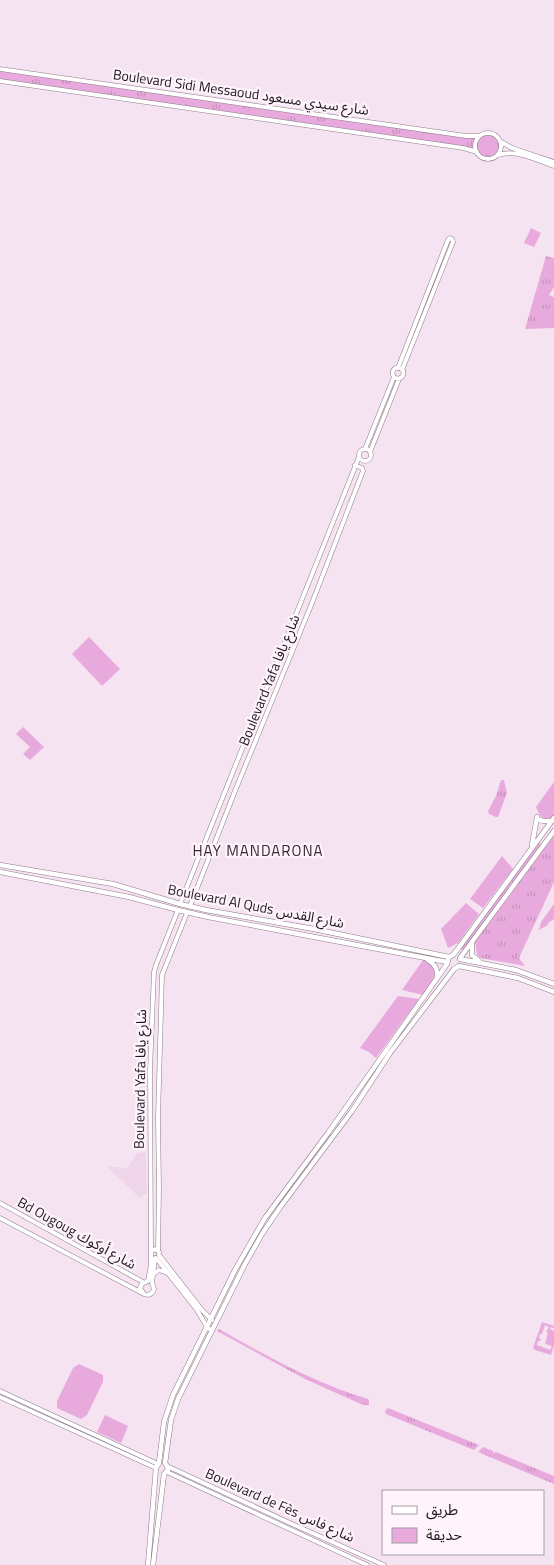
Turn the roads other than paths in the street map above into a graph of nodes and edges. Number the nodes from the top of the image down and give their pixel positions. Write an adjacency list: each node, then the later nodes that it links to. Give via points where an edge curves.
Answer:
1 (0, 68): 3 (street, Boulevard Sidi Messaoud شارع سيدي مسعود)
2 (0, 81): 5 (street, Boulevard Sidi Messaoud شارع سيدي مسعود)
3 (480, 136): 4 (street, Boulevard Sidi Messaoud شارع سيدي مسعود, via 493,134); 5 (street)
4 (500, 141): 6 (street); 7 (street, Boulevard Sidi Messaoud شارع سيدي مسعود)
5 (477, 152): 6 (street, Boulevard Sidi Messaoud شارع سيدي مسعود, via 485,159)
6 (498, 155): 8 (street, Boulevard Sidi Messaoud شارع سيدي مسعود, via 515,153)
7 (554, 162)
8 (554, 166)
9 (414, 334): 9 (street, via 453,242 452,239 448,240); 10 (street)
10 (400, 369): 11 (street, via 403,375); 11 (street, via 393,372)
11 (396, 378): 12 (street); 13 (street)
12 (365, 449): 13 (street); 14 (street)
13 (370, 452): 14 (street, via 368,460)
14 (359, 457): 15 (street, Boulevard Yafa شارع يافا)
15 (355, 465): 21 (street, Boulevard Yafa شارع يافا); 22 (street, Boulevard Yafa شارع يافا, via 363,471)
16 (553, 819): 18 (main road); 18 (main road, via 546,822 537,818)
17 (554, 831): 25 (main road)
18 (531, 848): 26 (main road)
19 (0, 865): 21 (main road, Boulevard Al Quds شارع القدس, via 113,884)
20 (0, 872): 23 (main road, Boulevard Al Quds شارع القدس)
21 (180, 904): 22 (main road, Boulevard Al Quds شارع القدس)
22 (190, 906): 26 (main road, Boulevard Al Quds شارع القدس)
23 (178, 910): 24 (main road, Boulevard Al Quds شارع القدس); 38 (street, Boulevard Yafa شارع يافا, via 154,972 150,1070)
24 (187, 913): 27 (main road, Boulevard Al Quds شارع القدس); 38 (street, Boulevard Yafa شارع يافا, via 162,975)
25 (474, 941): 28 (main road); 30 (main road, via 472,955)
26 (451, 956): 28 (main road, via 457,955); 29 (main road)
27 (427, 959): 29 (main road, Boulevard Al Quds شارع القدس); 33 (main road, via 436,968)
28 (460, 959): 30 (main road); 31 (main road)
29 (447, 963): 32 (main road); 33 (main road)
30 (485, 964): 34 (main road, via 527,973)
31 (459, 966): 32 (main road); 35 (main road, via 506,975)
32 (454, 969): 44 (main road, via 270,1221)
33 (436, 979): 43 (main road, via 265,1218 244,1252)
34 (554, 984)
35 (554, 992)
36 (0, 1204): 41 (street, Bd Ougoug شارع أوكوك)
37 (0, 1218): 42 (street, Bd Ougoug شارع أوكوك)
38 (155, 1255): 39 (street); 40 (street, Boulevard Yafa شارع يافا); 41 (street, Boulevard Yafa شارع يافا); 43 (street)
39 (168, 1273): 40 (street, via 159,1270); 45 (street)
40 (154, 1274): 41 (street, Boulevard Yafa شارع يافا)
41 (148, 1282): 42 (street, via 140,1288); 42 (street, via 154,1289 148,1295)
42 (144, 1294)
43 (211, 1320): 44 (street); 45 (main road)
44 (216, 1323): 46 (main road)
45 (206, 1327): 46 (street); 49 (main road, via 167,1412)
46 (212, 1331): 49 (main road, via 173,1412)
47 (0, 1391): 49 (street, Boulevard de Fès شارع فاس)
48 (0, 1397): 49 (street, Boulevard de Fès شارع فاس)
49 (160, 1466): 50 (main road); 50 (main road, via 159,1474); 51 (main road); 54 (street, Boulevard de Fès شارع فاس)
50 (165, 1473): 52 (main road); 53 (street, Boulevard de Fès شارع فاس)
51 (148, 1565)
52 (153, 1565)
53 (367, 1565)
54 (384, 1565)

